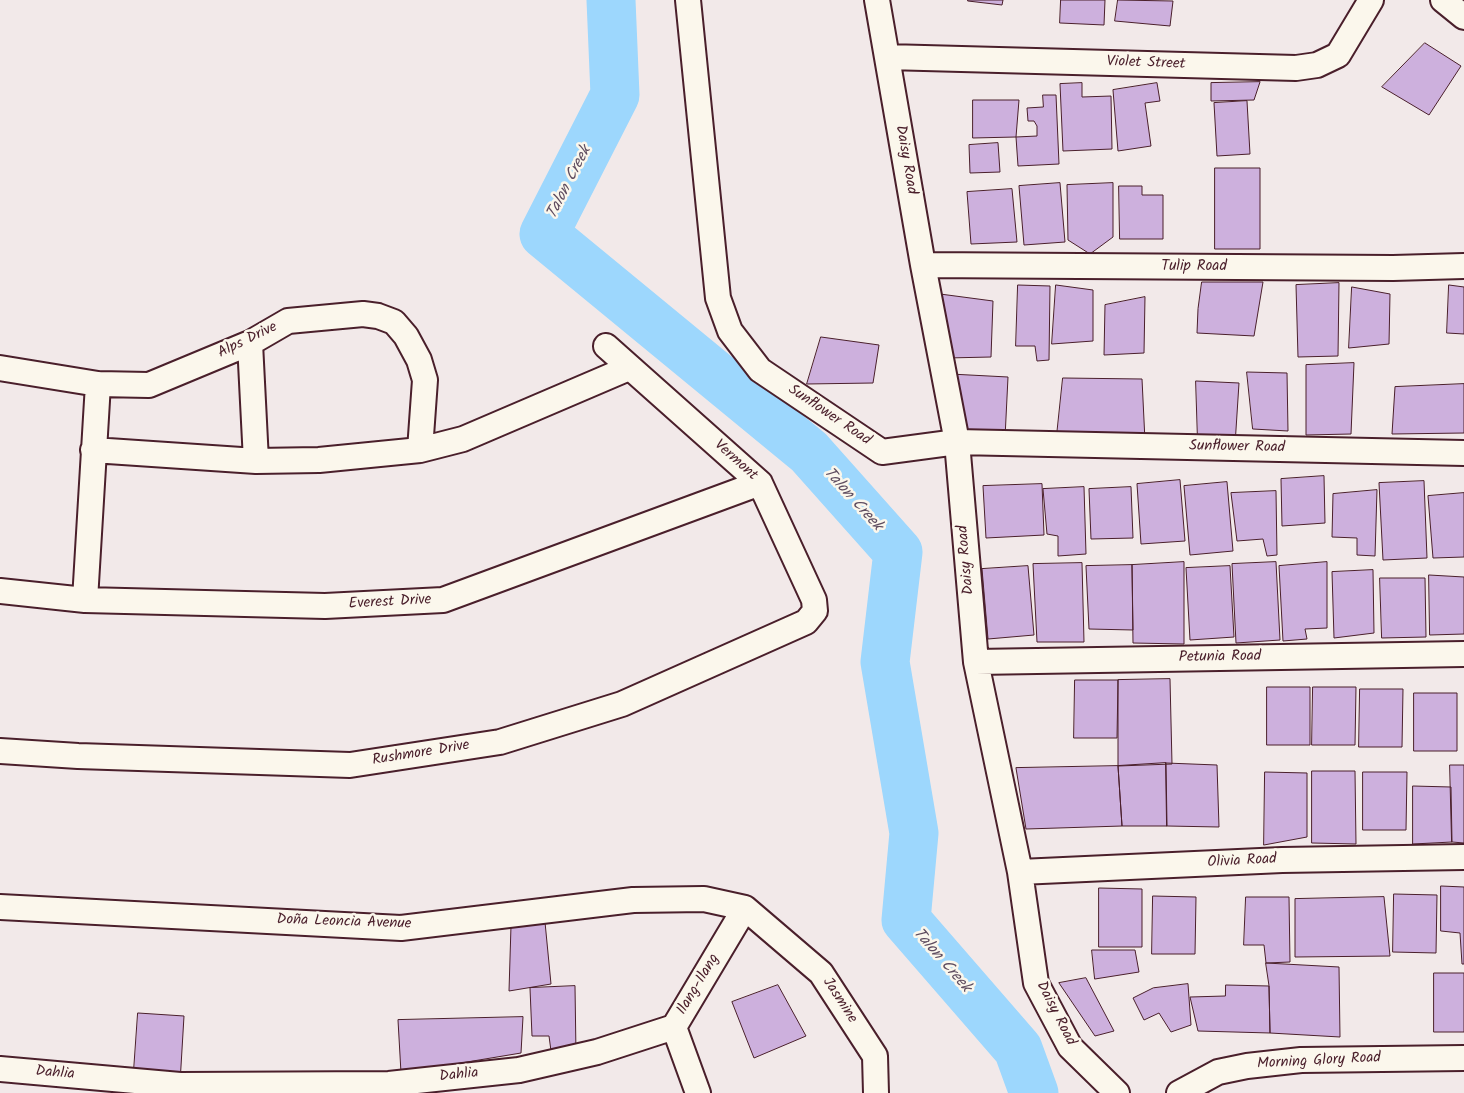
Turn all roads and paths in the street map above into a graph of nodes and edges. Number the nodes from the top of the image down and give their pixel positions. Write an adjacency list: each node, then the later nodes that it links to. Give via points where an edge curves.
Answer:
1 (688, 0): 14 (street, Sunflower Road, via 718,298 730,331 760,370 882,452)
2 (877, 0): 6 (street, Daisy Road)
3 (1371, 0): 6 (street, Violet Street, via 1338,55 1317,66)
4 (1443, 0): 5 (street)
5 (1464, 16)
6 (887, 57): 7 (street, Daisy Road)
7 (923, 265): 8 (street, Tulip Road); 14 (street, Daisy Road)
8 (1464, 266)
9 (250, 344): 13 (street, Alps Drive, via 149,385); 16 (street, Alps Drive, via 288,321 363,314 394,322 419,360 425,380); 18 (street)
10 (606, 346): 12 (street, Vermont)
11 (0, 368): 13 (street, Alps Drive)
12 (629, 368): 16 (street, via 463,439); 19 (street, Vermont)
13 (98, 384): 15 (street)
14 (957, 442): 17 (street, Sunflower Road); 24 (street, Daisy Road)
15 (93, 450): 18 (street); 21 (street)
16 (420, 450): 18 (street, via 319,460)
17 (1464, 453)
18 (256, 462)
19 (760, 483): 21 (street, Everest Drive, via 443,600 324,606); 22 (street, Vermont, via 814,600)
20 (0, 591): 21 (street, Everest Drive)
21 (85, 600)
22 (815, 611): 25 (street, Rushmore Drive, via 806,622 622,704 500,742 350,765)
23 (1464, 654): 24 (street, Petunia Road)
24 (976, 662): 27 (street, Daisy Road)
25 (0, 751)
26 (1464, 857): 27 (street, Olivia Road, via 1282,860)
27 (1020, 872): 35 (street, Daisy Road, via 1036,983 1070,1047)
28 (0, 907): 29 (street, Doña Leoncia Avenue, via 401,928 633,900 704,899)
29 (745, 908): 30 (street, Ilang-Ilang); 34 (street, Jasmine, via 821,973 875,1056)
30 (674, 1027): 32 (street, Dahlia, via 597,1052 519,1070 389,1084 183,1085); 33 (street, Ilang-Ilang)
31 (1464, 1058): 36 (street, Morning Glory Road, via 1301,1060 1247,1066 1218,1072)
32 (0, 1069)
33 (698, 1093)
34 (876, 1093)
35 (1117, 1093)
36 (1180, 1093)

